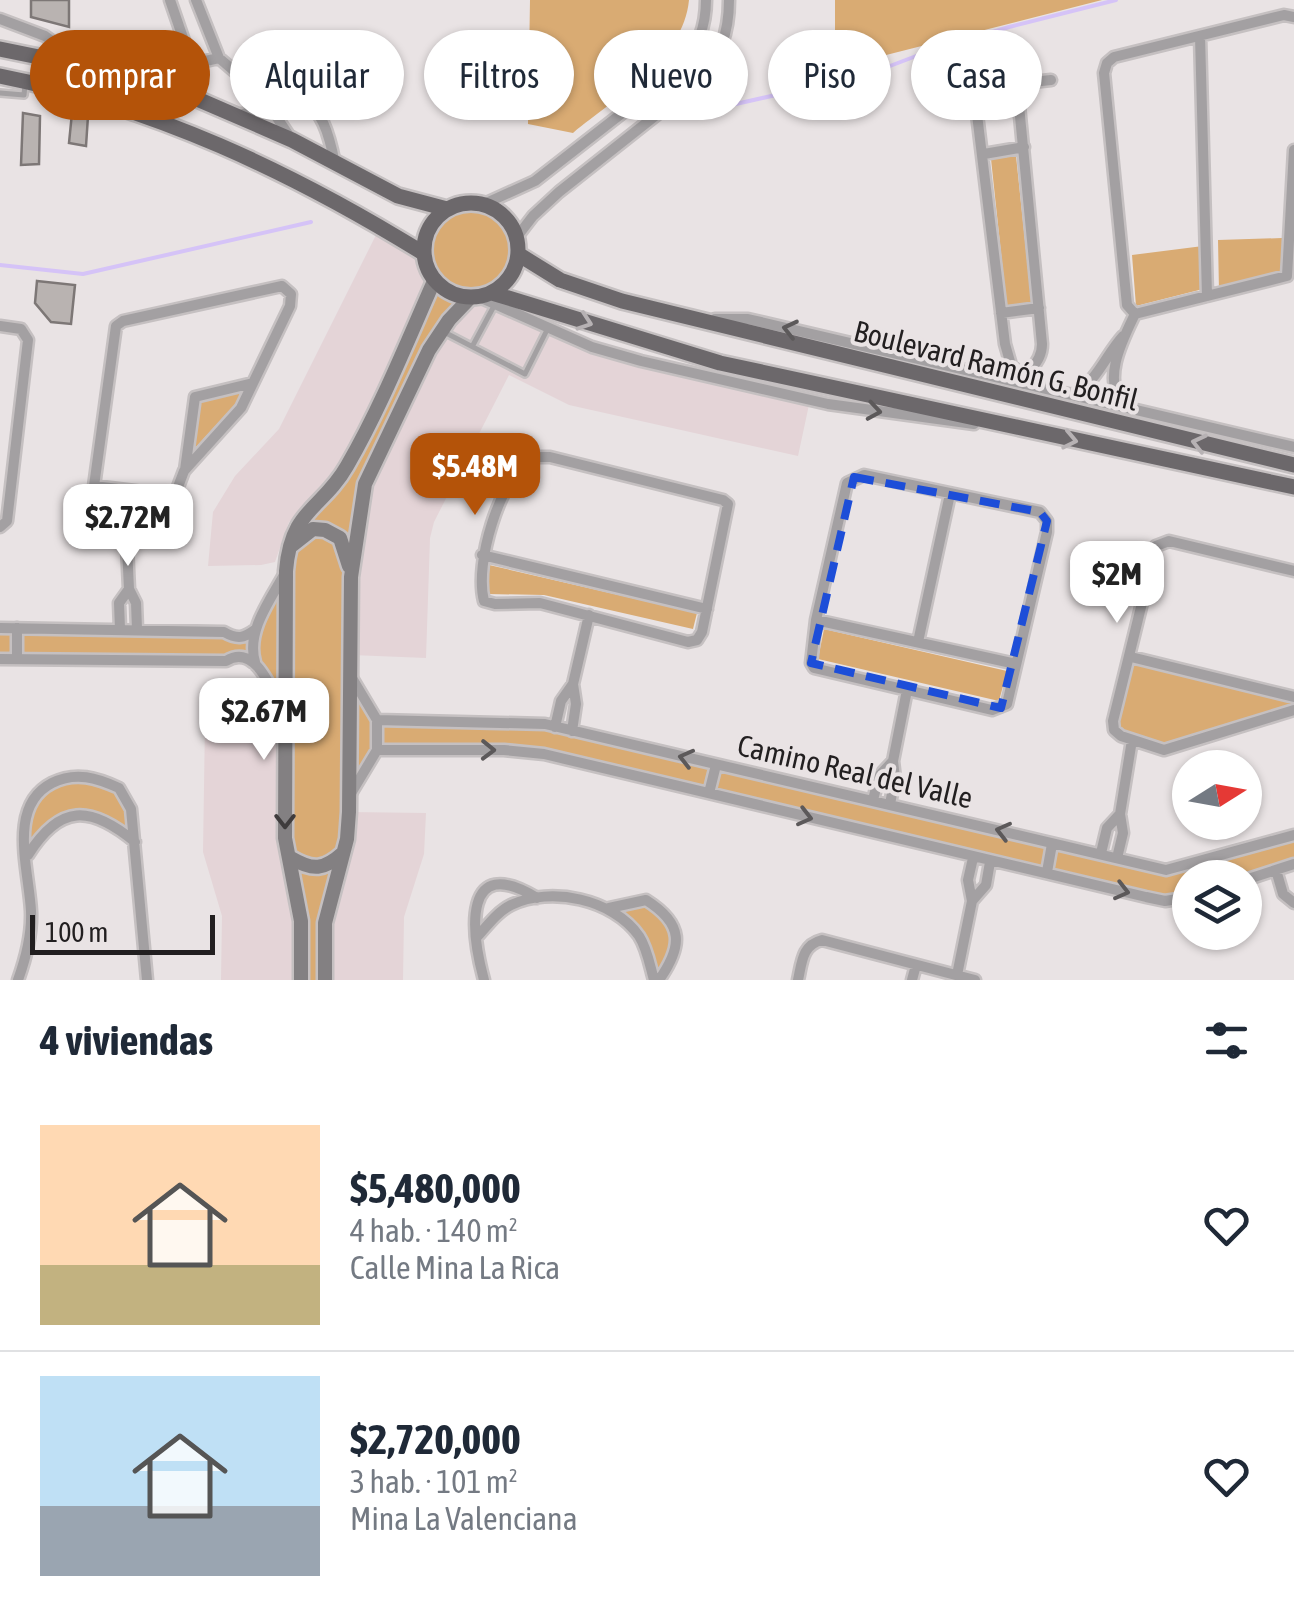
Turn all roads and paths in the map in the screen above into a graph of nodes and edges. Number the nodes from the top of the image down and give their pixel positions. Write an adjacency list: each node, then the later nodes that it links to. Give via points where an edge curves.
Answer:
1 (170, 0): 9 (street)
2 (196, 0): 7 (street)
3 (706, 0): 32 (street, via 703,32 680,68 535,182)
4 (730, 0): 34 (street, via 724,44 713,65 533,216)
5 (1294, 17): 11 (street)
6 (0, 19): 8 (street)
7 (206, 28): 10 (street); 14 (street)
8 (30, 30)
9 (180, 30)
10 (199, 30)
11 (1200, 36): 37 (street); 41 (street, via 1114,57 1104,73 1127,305)
12 (0, 49): 13 (main road)
13 (30, 55)
14 (219, 58): 15 (street); 16 (street)
15 (210, 60)
16 (230, 68)
17 (0, 76): 19 (main road)
18 (1051, 80): 20 (street)
19 (26, 81): 21 (lane, via 24,95); 35 (main road, via 156,118 226,148)
20 (1042, 81)
21 (0, 93)
22 (245, 120): 27 (main road)
23 (280, 120): 27 (street)
24 (323, 120): 31 (street)
25 (979, 120): 30 (street)
26 (1021, 120): 28 (street)
27 (292, 140): 31 (main road)
28 (1024, 147): 30 (street); 39 (street)
29 (1294, 150): 37 (street, via 1287,276)
30 (984, 154): 40 (street)
31 (336, 165): 33 (main road, via 398,196)
32 (484, 204): 33 (main road); 34 (main road, via 510,223)
33 (447, 209): 35 (main road, via 431,224)
34 (517, 246): 38 (main road, via 514,270); 42 (main road, Boulevard Ramón G. Bonfil, via 560,280)
35 (423, 253): 36 (main road)
36 (434, 281): 38 (main road, via 446,291); 63 (main road, via 346,470 296,526)
37 (1207, 296): 41 (street)
38 (484, 298): 44 (street, Boulevard Ramón G. Bonfil); 45 (main road); 47 (lane); 52 (main road, Boulevard Ramón G. Bonfil, one-way to 52, via 720,363)
39 (1039, 308): 40 (street); 48 (street, via 1042,352)
40 (1001, 313): 48 (street, via 1008,356)
41 (1135, 314): 46 (street)
42 (686, 318): 48 (street, Boulevard Ramón G. Bonfil, one-way to 42, via 748,319); 54 (main road, Boulevard Ramón G. Bonfil, one-way to 42)
43 (0, 326): 58 (street, via 21,329 28,340)
44 (548, 327): 47 (lane, via 525,374); 52 (street, Boulevard Ramón G. Bonfil, one-way to 52, via 592,347 828,404)
45 (442, 331): 47 (lane); 67 (main road, via 366,484)
46 (1125, 334): 50 (street, via 1091,382); 51 (street, via 1112,377)
47 (473, 346)
48 (1024, 381): 50 (street, Boulevard Ramón G. Bonfil)
49 (253, 383): 55 (street, via 240,408); 55 (street, via 195,397); 56 (street, via 290,306 291,294 282,286 123,321 116,326)
50 (1073, 395): 51 (street, Boulevard Ramón G. Bonfil)
51 (1124, 407): 53 (street, Boulevard Ramón G. Bonfil)
52 (1010, 428): 57 (main road, Boulevard Ramón G. Bonfil, one-way to 57)
53 (1294, 447)
54 (1294, 465)
55 (184, 471): 60 (street)
56 (94, 486): 60 (street); 61 (street, via 93,522)
57 (1294, 486)
58 (4, 489): 62 (street, via 7,521)
59 (950, 494): 71 (street, via 864,475 847,484); 77 (street); 82 (street, via 1040,512 1047,521)
60 (174, 496): 61 (street, via 164,524)
61 (126, 526): 68 (street)
62 (0, 527)
63 (289, 548): 65 (main road); 67 (main road, via 312,530 325,530 340,538)
64 (482, 555): 69 (street); 69 (street, via 516,468 530,456 550,457 723,500 728,512); 70 (street, via 484,600)
65 (286, 571): 76 (street); 88 (main road)
66 (1294, 571): 79 (street, via 1162,541)
67 (351, 577): 83 (main road)
68 (129, 589): 74 (street, via 119,603); 75 (street)
69 (706, 609): 70 (street, via 702,632 688,642)
70 (589, 615): 84 (street)
71 (816, 620): 77 (street); 85 (street, via 814,668)
72 (0, 628): 73 (street)
73 (17, 628): 74 (street); 80 (street)
74 (120, 629): 75 (street)
75 (137, 629): 76 (street)
76 (256, 629): 81 (street)
77 (918, 642): 82 (street)
78 (0, 658): 80 (street)
79 (1130, 658): 86 (street); 92 (street, via 1114,730)
80 (17, 659): 81 (street)
81 (255, 662): 88 (street)
82 (1016, 664): 85 (street, via 1001,708)
83 (352, 678): 89 (street); 97 (main road)
84 (572, 684): 90 (street); 91 (street)
85 (907, 690): 94 (street)
86 (1294, 697)
87 (1294, 710): 92 (street, via 1164,750)
88 (286, 716): 107 (main road, one-way to 107, via 285,838)
89 (380, 720): 90 (street, Camino Real del Valle); 93 (street)
90 (555, 726): 91 (street, Camino Real del Valle)
91 (572, 730): 95 (street, Camino Real del Valle, one-way to 91)
92 (1132, 740): 100 (street)
93 (380, 750): 96 (street, Camino Real del Valle, one-way to 96, via 544,754); 97 (street)
94 (893, 761): 98 (street); 99 (street)
95 (716, 766): 96 (street); 98 (street, Camino Real del Valle)
96 (710, 793): 108 (street, Camino Real del Valle, one-way to 108)
97 (350, 795): 104 (main road)
98 (873, 800): 99 (street, Camino Real del Valle)
99 (890, 804): 103 (street, Camino Real del Valle, one-way to 99)
100 (1120, 814): 105 (street, via 1107,828); 109 (street)
101 (1294, 835): 109 (street, Camino Real del Valle, via 1166,870)
102 (135, 843): 106 (street, via 100,818 78,814 57,819); 106 (street, via 132,809 119,788 81,775 39,790 25,812); 124 (street)
103 (1052, 844): 105 (street, Camino Real del Valle); 113 (street)
104 (342, 853): 107 (main road, via 321,868); 126 (main road, via 325,923)
105 (1100, 853): 109 (street, Camino Real del Valle)
106 (26, 857): 123 (street, via 31,915)
107 (291, 858): 125 (main road, via 302,921)
108 (973, 858): 110 (street, Camino Real del Valle); 117 (street)
109 (1118, 858)
110 (990, 862): 113 (street, Camino Real del Valle); 117 (street, via 986,885)
111 (1294, 864): 112 (street)
112 (1276, 870): 114 (street); 118 (street, via 1283,894)
113 (1047, 872): 116 (street, Camino Real del Valle, one-way to 116)
114 (1262, 875)
115 (537, 898): 119 (street); 120 (street, via 514,903); 120 (street, via 505,882 487,886 478,896)
116 (1172, 900)
117 (972, 901): 122 (street)
118 (1294, 904)
119 (609, 908): 128 (street, via 642,940); 128 (street, via 646,900 672,922 673,960)
120 (476, 937): 127 (street)
121 (916, 964): 122 (street); 129 (street, via 822,940 805,950); 130 (street)
122 (957, 975): 131 (street)
123 (18, 980)
124 (148, 980)
125 (301, 980)
126 (325, 980)
127 (484, 980)
128 (656, 980)
129 (798, 980)
130 (912, 980)
131 (975, 980)

